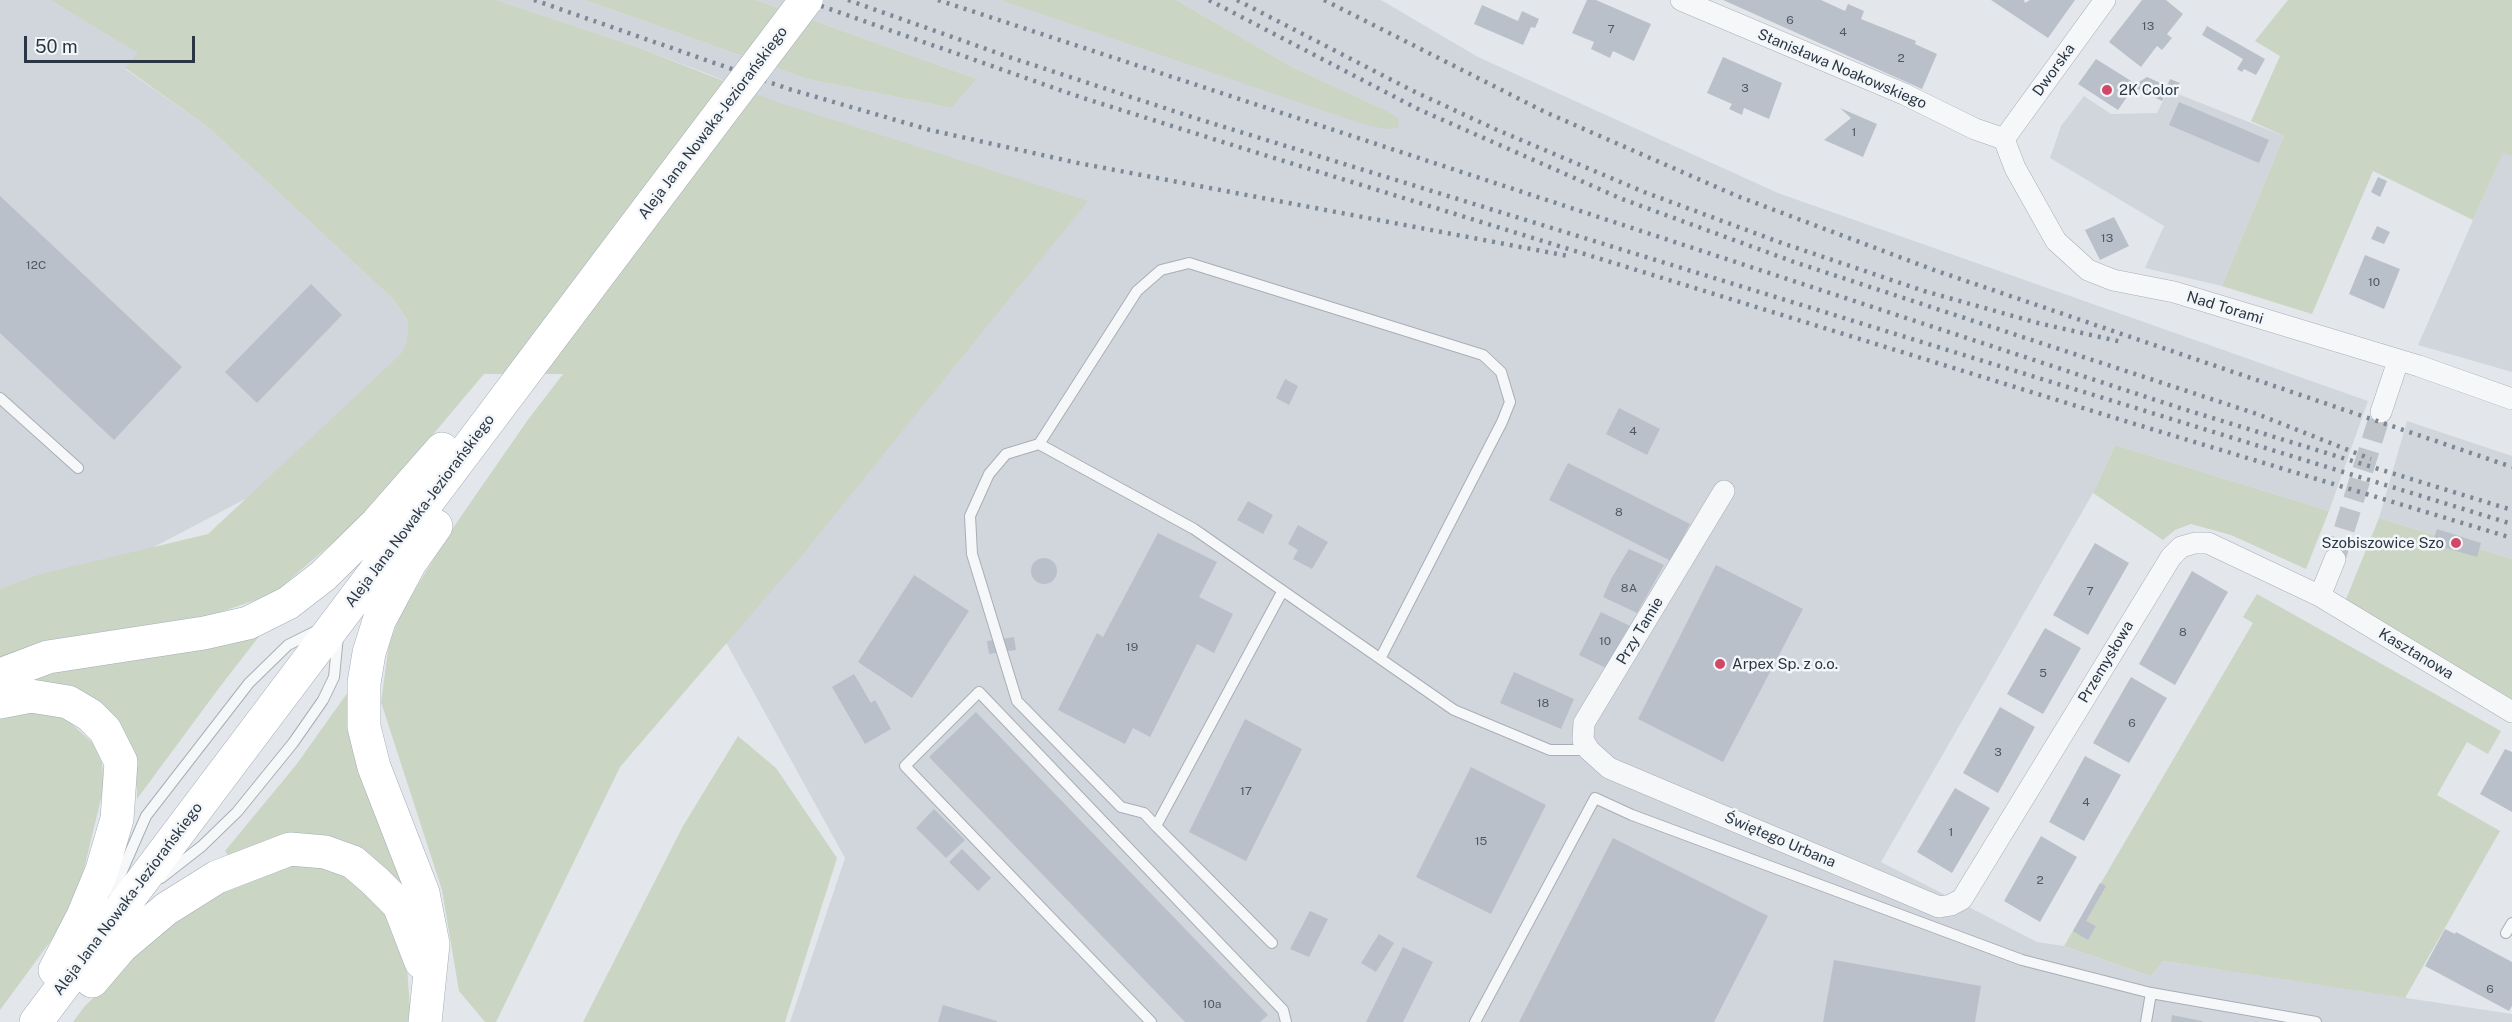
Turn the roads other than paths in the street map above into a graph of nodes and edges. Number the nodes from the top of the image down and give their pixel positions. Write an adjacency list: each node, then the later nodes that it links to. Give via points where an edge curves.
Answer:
1 (806, 0): 6 (main road, Aleja Jana Nowaka-Jeziorańskiego, bridge)
2 (1681, 0): 4 (street, Stanisława Noakowskiego)
3 (2105, 0): 4 (street, Dworska)
4 (2004, 139): 5 (street, Nad Torami, via 2015,168 2056,241 2088,270 2113,280 2174,292)
5 (2398, 361): 8 (street, Nad Torami); 9 (street)
6 (517, 382): 17 (main road, via 453,436 377,523 323,576 288,603 226,628 48,657); 26 (main road, via 479,465 392,593 369,653 364,683 364,727 374,767 423,893 433,944); 29 (main road, Aleja Jana Nowaka-Jeziorańskiego)
7 (0, 398): 11 (lane)
8 (2512, 399)
9 (2380, 411)
10 (1039, 444): 14 (lane, via 1194,529); 16 (lane, via 1137,291 1161,270 1189,263 1483,355 1501,372 1510,402); 21 (lane, via 1006,454 989,474 970,516 972,554 1017,701 1121,807 1144,813)
11 (78, 468)
12 (1724, 491): 20 (street, Przy Tamie, via 1584,723 1583,740)
13 (2335, 559): 15 (street)
14 (1282, 592): 16 (lane); 21 (lane)
15 (2320, 596): 19 (street, Kasztanowa); 22 (street, Przemysłowa, via 2208,543 2181,547 2171,557 1962,898)
16 (1381, 657): 20 (lane, via 1454,710 1550,750)
17 (0, 675)
18 (0, 702): 28 (main road, via 31,696 68,702 105,730 121,762 117,819 102,870 60,962)
19 (2512, 711)
20 (1589, 750): 22 (street, Świętego Urbana, via 1609,768 1939,907)
21 (1156, 826): 25 (lane)
22 (1951, 905)
23 (2512, 922): 24 (lane)
24 (2506, 933)
25 (1272, 943)
26 (430, 986): 30 (main road, via 399,905 375,881 353,862 325,852 290,849 217,877 166,909 121,947); 31 (main road)
27 (2151, 993): 34 (lane, via 2022,960 1595,798); 35 (lane); 36 (lane)
28 (24, 1022)
29 (36, 1022)
30 (56, 1022)
31 (425, 1022)
32 (1151, 1022): 33 (lane, via 905,765 979,692 1284,1010)
33 (1286, 1022)
34 (1474, 1022)
35 (2146, 1022)
36 (2310, 1022)

